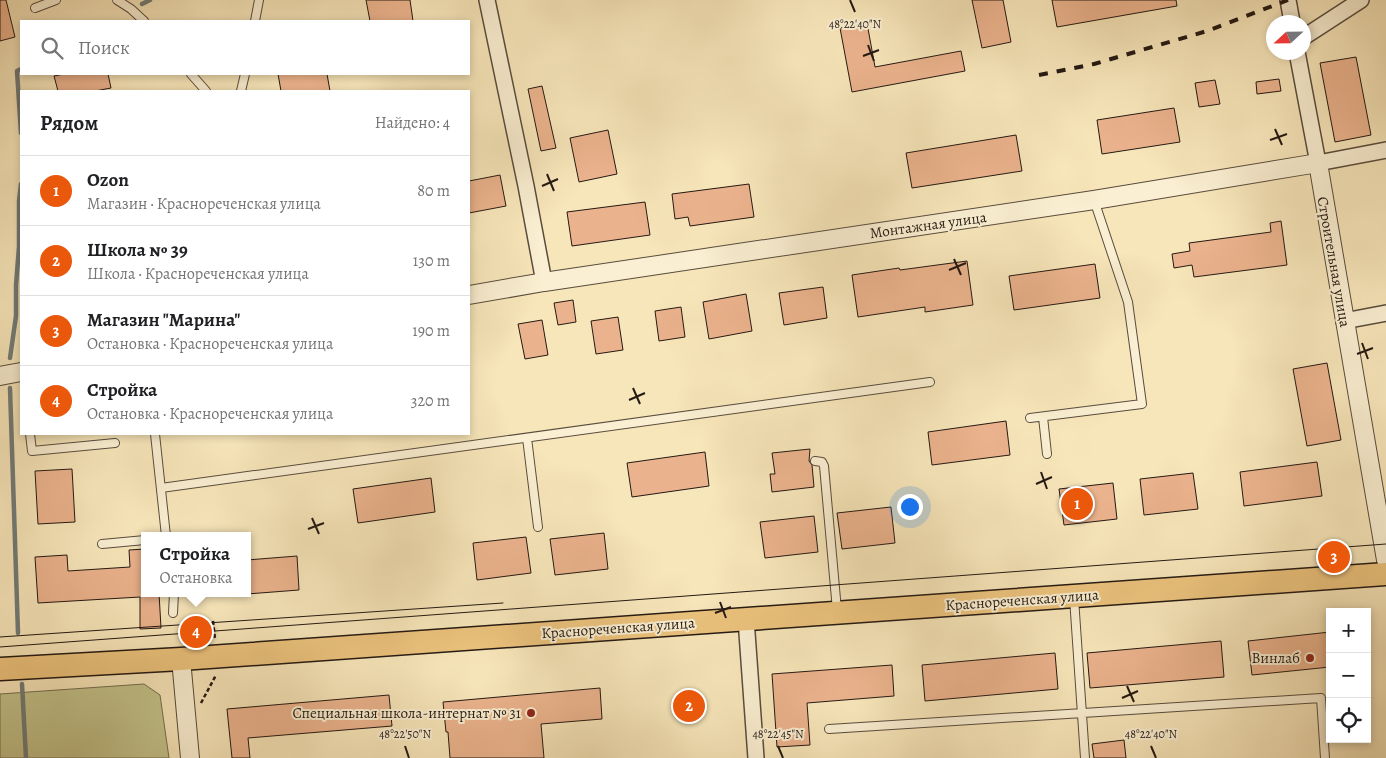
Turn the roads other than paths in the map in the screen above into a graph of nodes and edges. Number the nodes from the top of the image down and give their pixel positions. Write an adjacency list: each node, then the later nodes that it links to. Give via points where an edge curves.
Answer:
1 (56, 0): 7 (lane)
2 (117, 0): 9 (lane)
3 (259, 0): 10 (lane)
4 (487, 0): 20 (street)
5 (1288, 0): 8 (street)
6 (1361, 0): 11 (street)
7 (35, 8)
8 (1291, 15)
9 (143, 20)
10 (255, 20)
11 (1311, 33)
12 (1299, 60): 18 (street, Строительная улица)
13 (192, 75): 15 (lane)
14 (244, 75): 16 (lane)
15 (205, 90)
16 (241, 90)
17 (1386, 150): 18 (street, Монтажная улица)
18 (1318, 163): 19 (street, Монтажная улица); 23 (street, Строительная улица)
19 (1094, 200): 20 (street, Монтажная улица); 27 (lane, via 1128,302 1142,404)
20 (544, 282): 21 (street, Монтажная улица)
21 (470, 295)
22 (1386, 313): 23 (street)
23 (1344, 321): 40 (street, Строительная улица)
24 (20, 372): 25 (street)
25 (0, 376)
26 (930, 382): 31 (lane)
27 (1043, 417): 28 (lane); 33 (lane)
28 (1030, 418)
29 (30, 435): 32 (lane, via 32,450)
30 (155, 435): 35 (lane)
31 (527, 438): 35 (lane); 36 (lane)
32 (115, 442)
33 (1047, 454)
34 (815, 461): 45 (lane, via 822,462 824,466)
35 (161, 488): 37 (lane)
36 (538, 527)
37 (166, 532)
38 (141, 540): 39 (lane)
39 (102, 544)
40 (1386, 560)
41 (1386, 574): 42 (main road, Краснореченская улица)
42 (1074, 596): 45 (main road, Краснореченская улица); 49 (lane)
43 (174, 597): 44 (lane)
44 (174, 612)
45 (838, 612): 46 (main road, Краснореченская улица)
46 (746, 619): 47 (main road, Краснореченская улица); 52 (street)
47 (181, 659): 48 (main road, Краснореченская улица); 51 (street)
48 (0, 669)
49 (1082, 713): 50 (lane); 53 (lane); 54 (lane, via 1321,698)
50 (829, 729)
51 (190, 758)
52 (756, 758)
53 (1084, 758)
54 (1325, 758)

